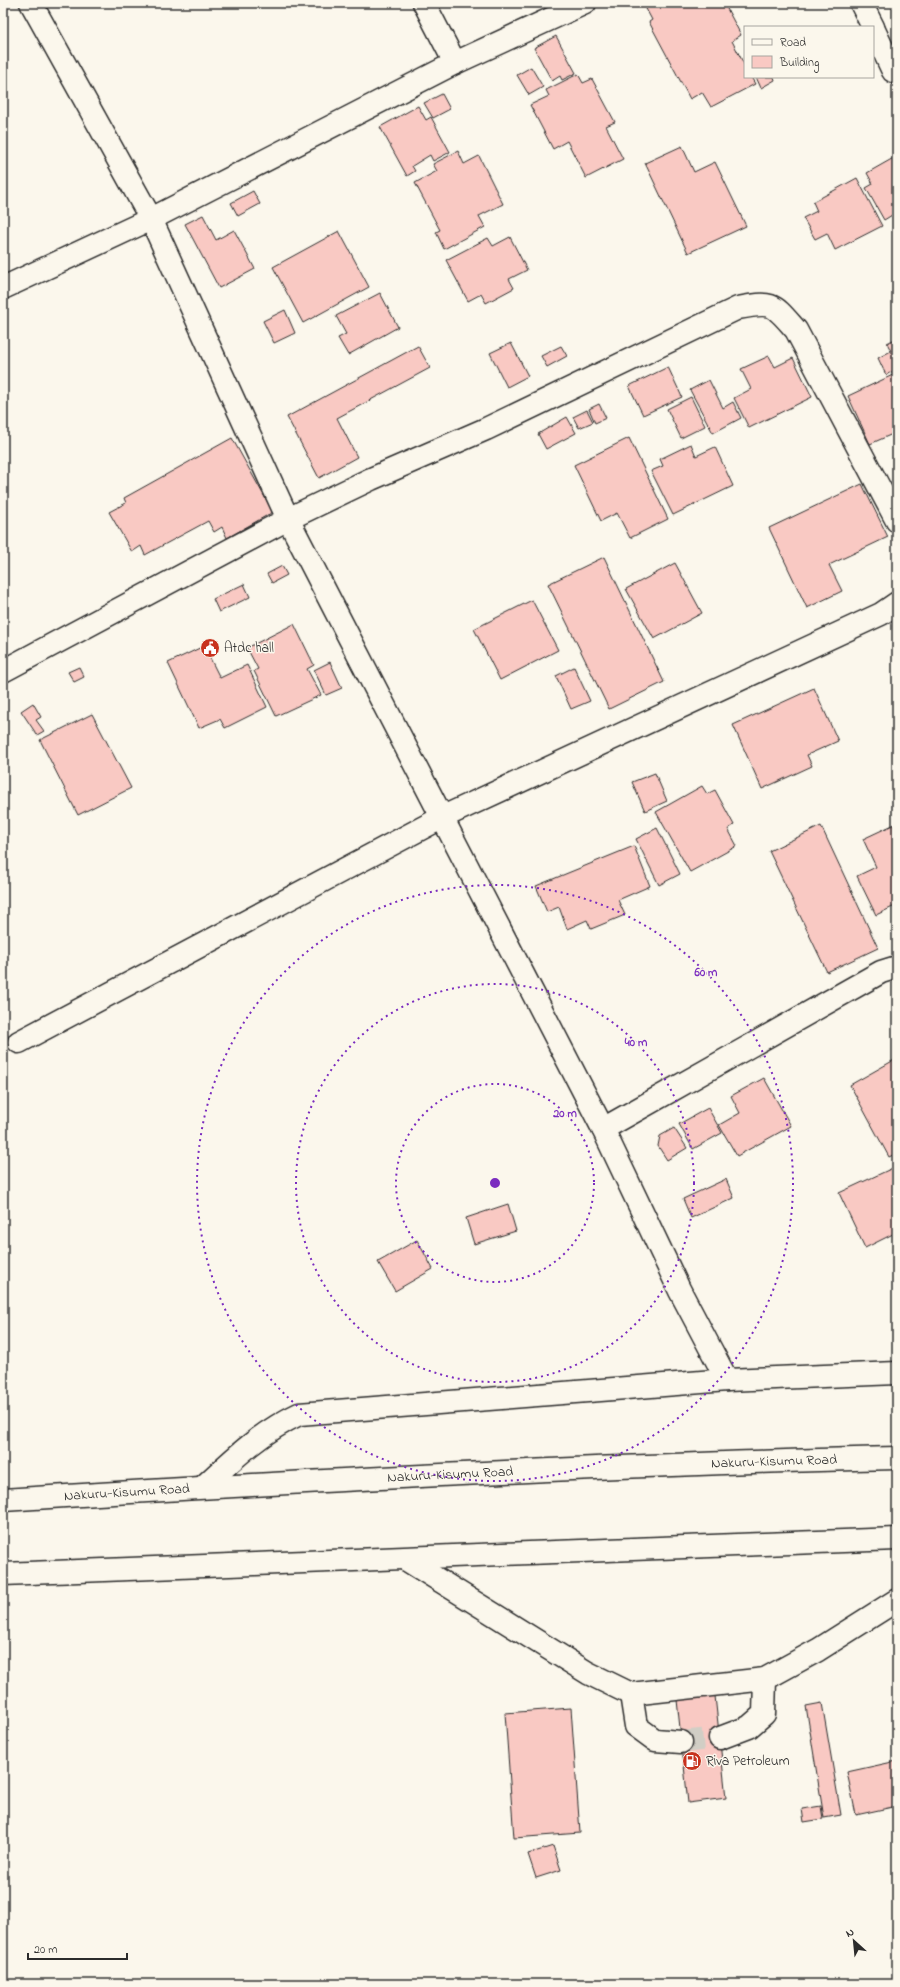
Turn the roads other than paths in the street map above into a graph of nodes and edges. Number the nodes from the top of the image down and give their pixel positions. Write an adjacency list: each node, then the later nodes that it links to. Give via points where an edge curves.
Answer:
1 (31, 3): 9 (main road)
2 (424, 3): 7 (main road)
3 (585, 3): 7 (main road)
4 (861, 3): 5 (main road)
5 (872, 26)
6 (874, 29): 8 (main road, via 893,71)
7 (455, 63): 9 (main road)
8 (897, 74)
9 (151, 219): 10 (main road); 11 (main road)
10 (3, 288)
11 (288, 519): 12 (main road, via 486,429 738,308 760,304 775,307 796,330); 14 (main road); 15 (main road)
12 (897, 521)
13 (897, 603): 15 (main road, via 880,614)
14 (3, 671)
15 (443, 816): 17 (main road); 18 (main road)
16 (897, 967): 18 (main road, via 881,972)
17 (19, 1042)
18 (603, 1129): 20 (main road, via 680,1291)
19 (897, 1373): 20 (main road)
20 (727, 1380): 22 (main road, via 298,1414 279,1423 250,1443)
21 (897, 1458): 22 (main road, Nakuru-Kisumu Road, via 752,1462)
22 (203, 1487): 23 (main road, Nakuru-Kisumu Road)
23 (3, 1500)
24 (897, 1539): 25 (main road)
25 (405, 1559): 26 (main road, via 210,1564); 29 (main road, via 588,1673)
26 (3, 1574)
27 (897, 1600): 28 (main road, via 818,1650)
28 (765, 1679): 29 (main road); 30 (main road, via 764,1714 748,1727)
29 (631, 1694): 31 (main road, via 636,1726 655,1740)
30 (720, 1738)
31 (681, 1742)

